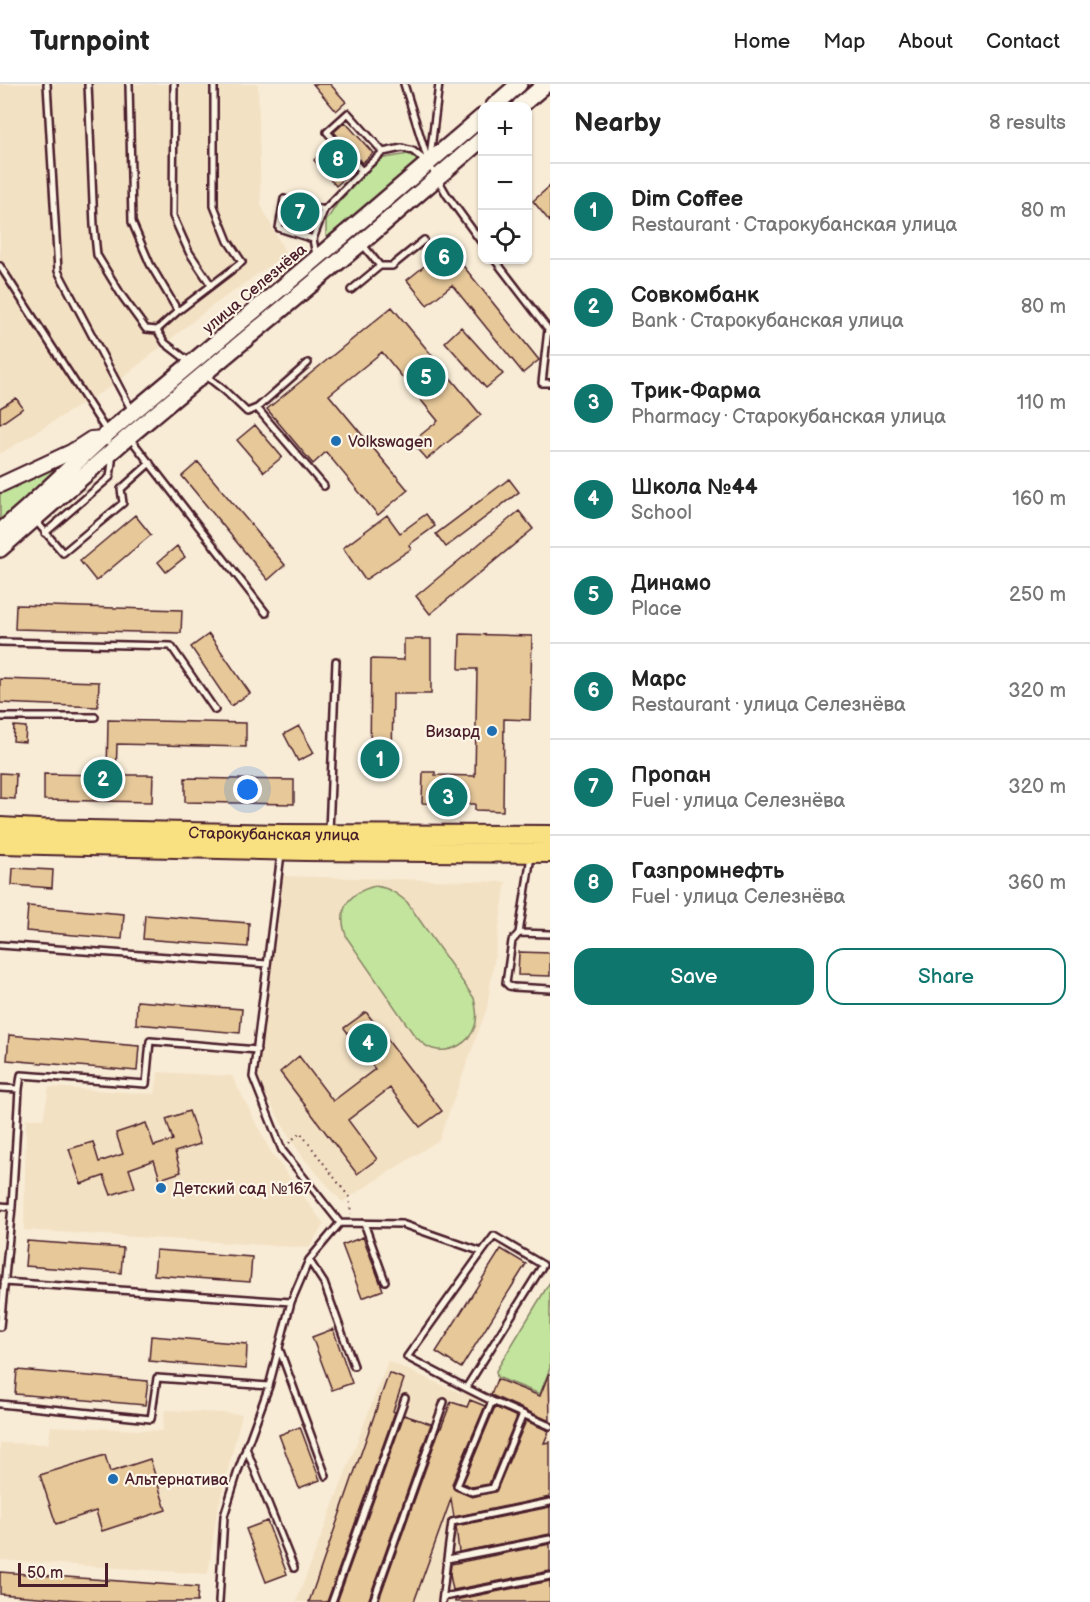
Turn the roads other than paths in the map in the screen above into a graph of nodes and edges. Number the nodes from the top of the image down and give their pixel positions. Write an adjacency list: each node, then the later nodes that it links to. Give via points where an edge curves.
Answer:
1 (47, 84): 38 (lane, via 58,271)
2 (88, 84): 33 (lane, via 97,255 146,329)
3 (129, 84): 31 (lane, via 132,222 150,264)
4 (174, 84): 29 (lane, via 173,216 189,252)
5 (214, 84): 29 (lane, via 214,206 228,241 242,262)
6 (404, 84): 16 (lane)
7 (439, 84): 16 (lane)
8 (546, 84): 12 (main road)
9 (516, 85): 10 (main road); 11 (lane)
10 (498, 102)
11 (522, 102)
12 (525, 102)
13 (478, 121): 16 (main road, улица Селезнёва)
14 (478, 143): 18 (main road, улица Селезнёва)
15 (383, 152): 16 (lane, via 402,148 413,151); 17 (lane); 17 (lane, via 348,113 327,132)
16 (429, 164): 18 (lane); 24 (main road, улица Селезнёва)
17 (362, 171): 19 (lane)
18 (438, 177): 20 (lane); 23 (main road, улица Селезнёва)
19 (324, 210): 21 (lane); 21 (lane, via 284,199 279,228)
20 (478, 236)
21 (313, 239): 24 (lane)
22 (424, 240): 27 (lane, via 392,266)
23 (361, 243): 27 (lane); 28 (main road, улица Селезнёва)
24 (316, 259): 28 (lane); 35 (main road, улица Селезнёва)
25 (498, 264): 32 (lane)
26 (0, 266): 39 (lane)
27 (380, 266): 30 (lane)
28 (327, 272): 35 (main road, улица Селезнёва)
29 (211, 285): 31 (lane)
30 (351, 290)
31 (178, 311): 33 (lane)
32 (549, 329): 36 (lane, via 542,383)
33 (157, 330): 35 (lane, via 165,343)
34 (308, 363): 37 (lane)
35 (197, 369): 37 (lane, via 247,412); 38 (main road, улица Селезнёва); 40 (main road, улица Селезнёва)
36 (550, 383)
37 (257, 408): 46 (lane)
38 (133, 412): 39 (main road, улица Селезнёва)
39 (105, 436): 40 (street, улица Селезнёва); 42 (street, улица Селезнёва, via 91,439); 44 (main road, улица Селезнёва)
40 (129, 437): 41 (main road, улица Селезнёва); 43 (lane)
41 (111, 453): 47 (main road, улица Селезнёва); 49 (lane, via 110,477)
42 (54, 460): 44 (street, via 66,462 68,469); 45 (street, улица Селезнёва)
43 (150, 463): 49 (lane, via 121,489 123,502 63,553); 51 (lane)
44 (64, 474): 47 (main road, улица Селезнёва)
45 (0, 486)
46 (324, 486)
47 (30, 515): 48 (main road, улица Селезнёва); 49 (lane); 50 (main road, улица Селезнёва)
48 (0, 532)
49 (45, 533)
50 (0, 549)
51 (266, 613)
52 (0, 642): 54 (lane, via 171,646)
53 (336, 661): 58 (lane)
54 (215, 710)
55 (0, 717): 56 (lane)
56 (95, 717)
57 (0, 827): 60 (main road, Старокубанская улица)
58 (329, 834): 59 (main road, Старокубанская улица); 60 (main road, Старокубанская улица)
59 (550, 835)
60 (282, 842): 61 (main road, Старокубанская улица); 62 (main road, Старокубанская улица); 67 (lane)
61 (0, 844)
62 (531, 853): 63 (main road, Старокубанская улица); 64 (lane)
63 (550, 853)
64 (519, 933): 65 (lane); 68 (lane, via 512,940 506,983 513,987)
65 (550, 934)
66 (0, 945): 67 (lane)
67 (267, 964): 69 (lane)
68 (550, 989)
69 (257, 1050): 71 (lane, via 150,1041 146,1084 21,1075); 74 (lane, via 253,1077 282,1150)
70 (0, 1088): 71 (lane)
71 (19, 1089): 73 (lane)
72 (0, 1206): 73 (lane)
73 (12, 1207): 77 (lane)
74 (340, 1222): 75 (lane); 78 (lane)
75 (364, 1223): 76 (lane, via 402,1224); 79 (lane)
76 (482, 1252): 86 (lane, via 407,1357); 86 (lane, via 494,1236 543,1265)
77 (3, 1255): 80 (lane)
78 (309, 1260): 81 (lane); 84 (lane, via 324,1283)
79 (385, 1281)
80 (4, 1282): 81 (lane); 82 (lane)
81 (291, 1302): 83 (lane)
82 (0, 1326)
83 (279, 1348): 85 (lane); 94 (lane)
84 (354, 1366)
85 (268, 1386): 90 (lane, via 157,1378 151,1419); 93 (lane)
86 (466, 1388): 88 (lane)
87 (405, 1398): 102 (lane)
88 (492, 1401): 91 (lane); 91 (lane, via 457,1485 471,1492 493,1488)
89 (444, 1402): 103 (lane)
90 (0, 1404)
91 (523, 1414): 92 (lane)
92 (550, 1425)
93 (246, 1448): 98 (lane); 101 (lane, via 224,1516)
94 (326, 1476)
95 (550, 1502): 97 (lane, via 452,1522)
96 (550, 1539): 97 (lane)
97 (447, 1559): 100 (lane)
98 (294, 1568)
99 (550, 1576): 100 (lane)
100 (443, 1600)
101 (219, 1602)
102 (332, 1602)
103 (373, 1602)

